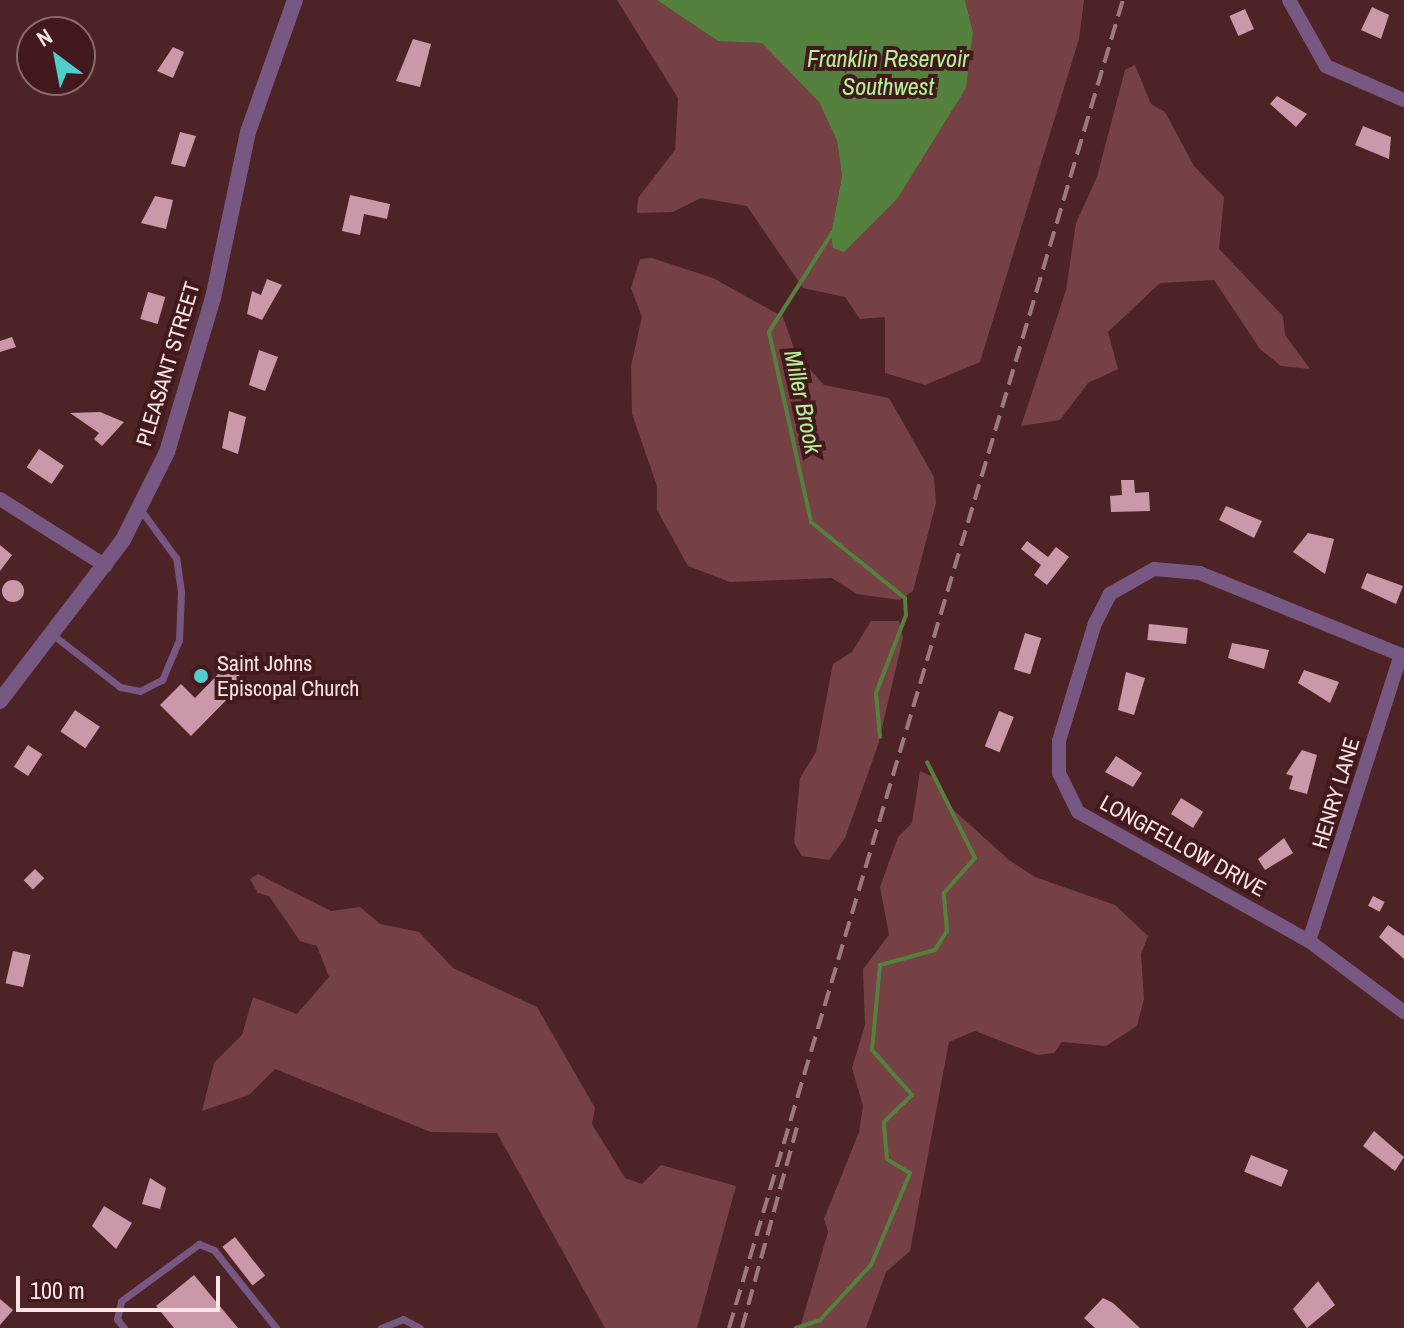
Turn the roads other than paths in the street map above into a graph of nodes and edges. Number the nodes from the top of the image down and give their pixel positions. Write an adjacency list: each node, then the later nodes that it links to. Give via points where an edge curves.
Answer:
1 (295, 0): 5 (street, PLEASANT STREET, via 248,132 188,391)
2 (1289, 0): 3 (street, via 1326,66)
3 (1404, 100)
4 (0, 499): 6 (street)
5 (139, 507): 6 (street, PLEASANT STREET); 7 (lane, via 176,558 181,592 179,640 162,680 140,691 120,687)
6 (106, 566): 7 (street, PLEASANT STREET)
7 (53, 635): 9 (street, PLEASANT STREET)
8 (1402, 656): 10 (street, HENRY LANE); 10 (street, LONGFELLOW DRIVE, via 1200,573 1169,568 1138,575 1110,594 1086,647 1059,741 1068,799 1109,832)
9 (0, 701)
10 (1309, 941): 11 (street, LONGFELLOW DRIVE)
11 (1404, 1012)
12 (124, 1328): 13 (lane, via 117,1319 121,1301 199,1244 214,1250)
13 (276, 1328)
14 (381, 1328): 15 (lane, via 403,1319)
15 (420, 1328)

